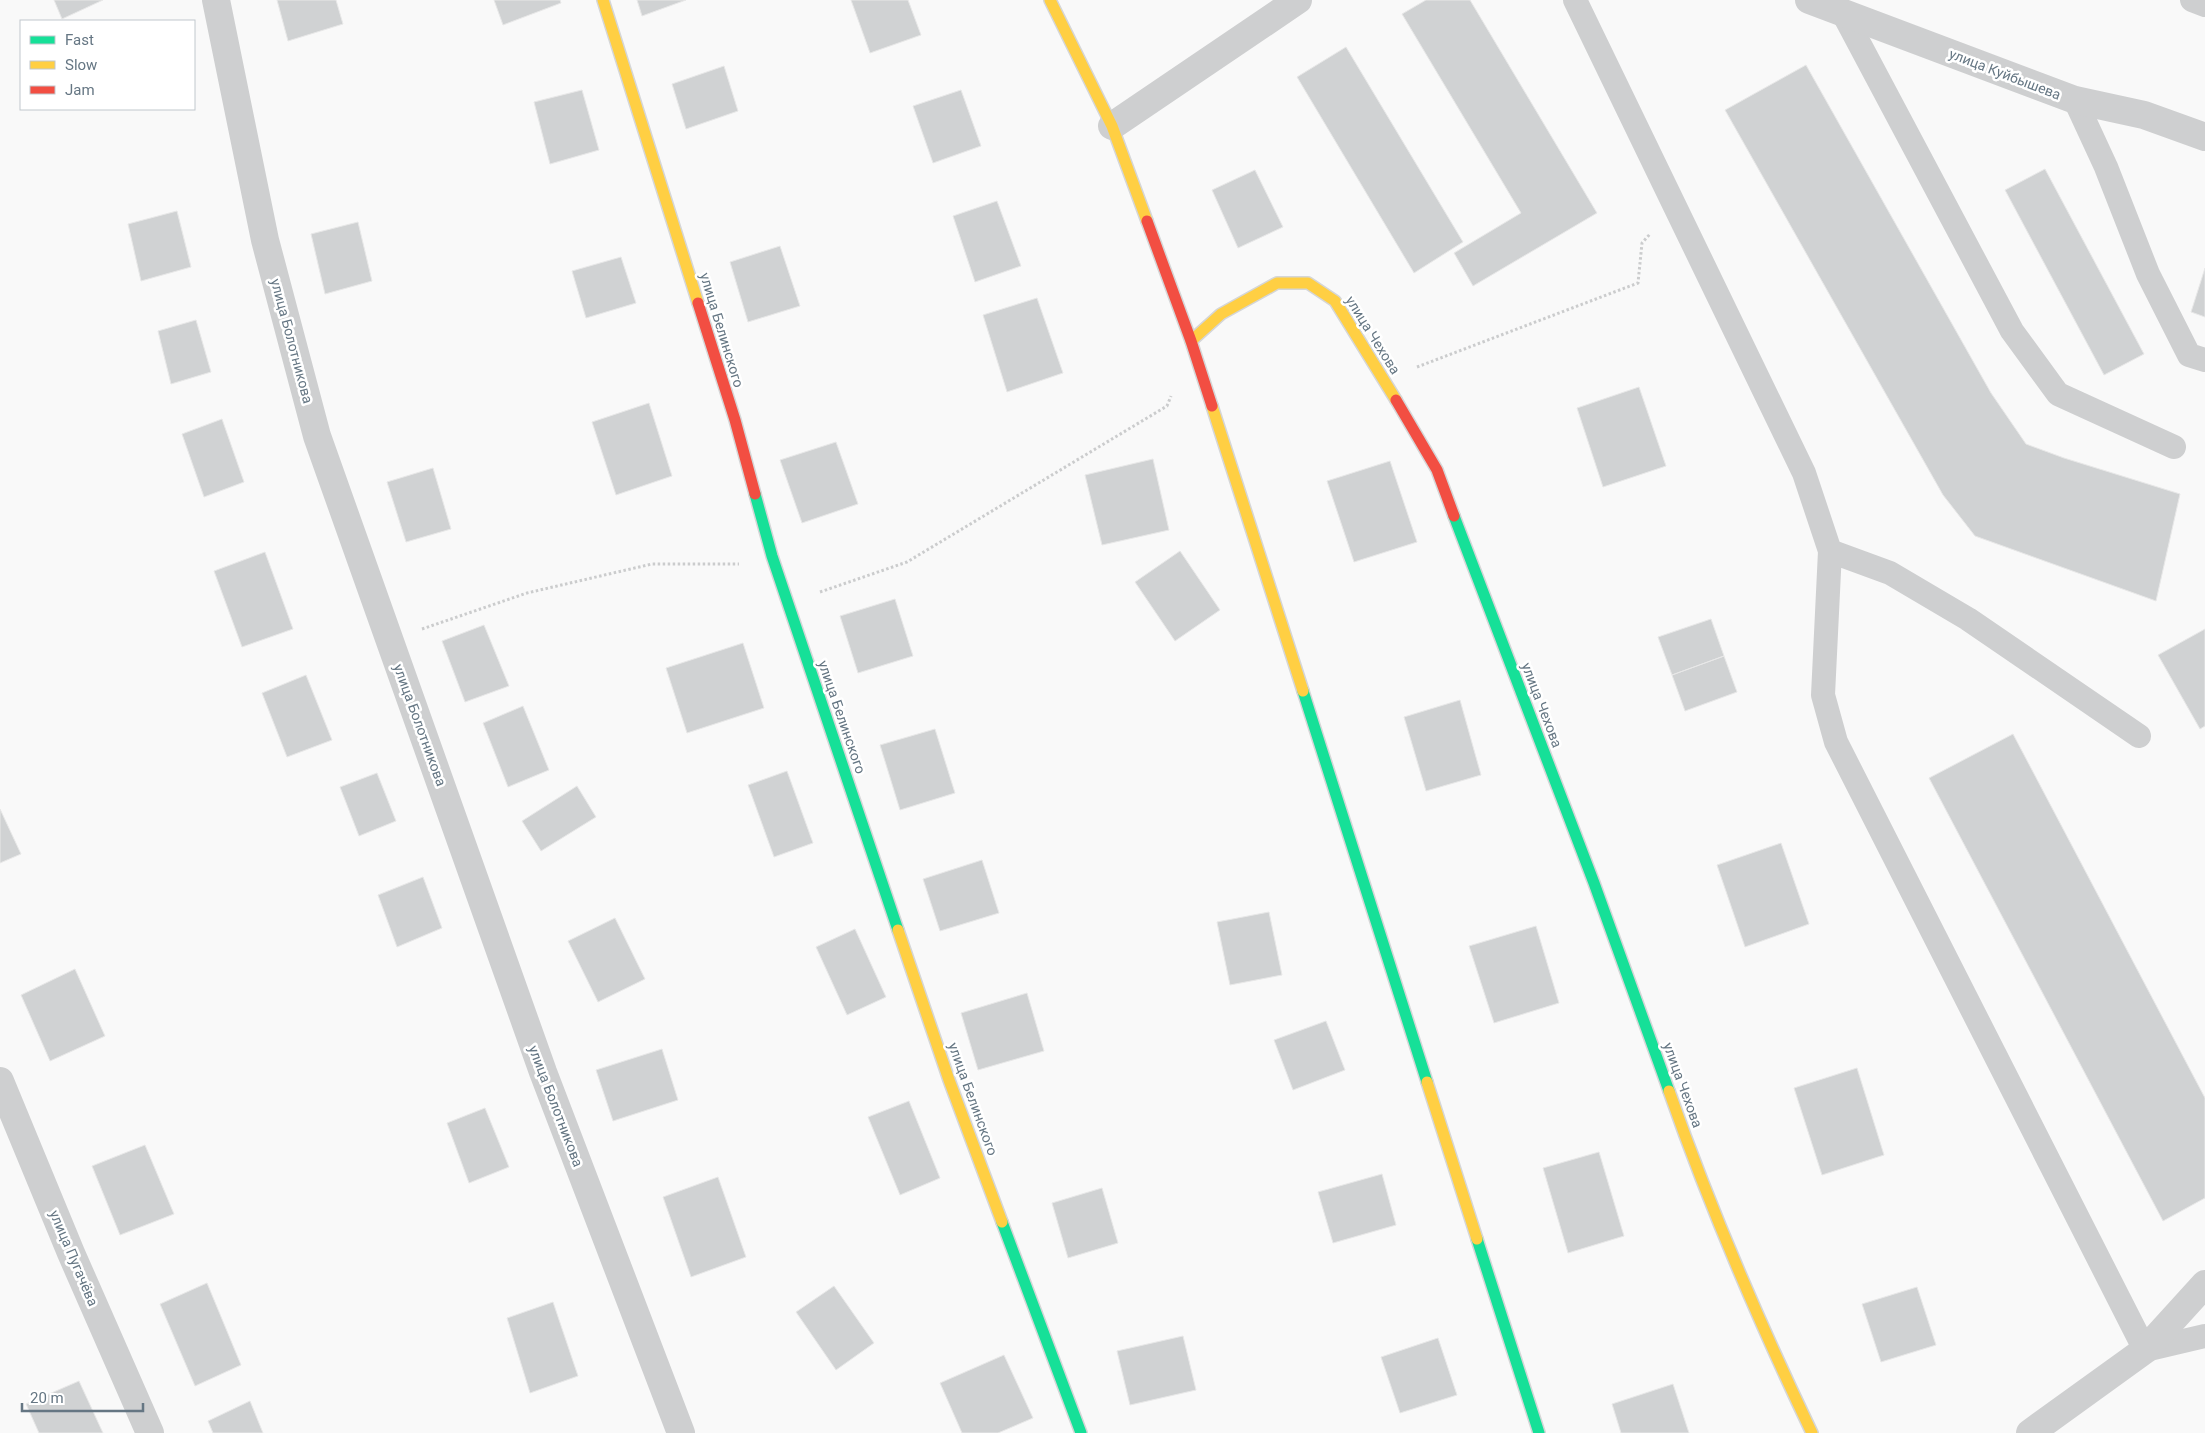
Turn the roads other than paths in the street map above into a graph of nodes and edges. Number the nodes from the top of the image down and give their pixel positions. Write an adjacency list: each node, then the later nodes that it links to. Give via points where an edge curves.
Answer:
1 (216, 0): 23 (street, улица Болотникова, via 266,240 317,436 543,1072)
2 (603, 0): 24 (street, улица Белинского, via 735,420 774,563 948,1080)
3 (1050, 0): 11 (street)
4 (1575, 0): 16 (lane, via 1804,473)
5 (1809, 0): 9 (street, улица Куйбышева)
6 (2192, 0): 8 (lane)
7 (1289, 2): 11 (street)
8 (2205, 5)
9 (1843, 13): 10 (street, улица Куйбышева); 15 (lane, via 2012,331 2058,394)
10 (2075, 100): 12 (street, улица Куйбышева, via 2144,115); 14 (lane, via 2106,167 2148,274 2189,355)
11 (1112, 126): 13 (street)
12 (2205, 136)
13 (1191, 341): 25 (street); 26 (street, улица Чехова, via 1221,314 1277,283 1308,283 1335,301 1436,470 1594,883 1692,1156 1779,1364)
14 (2205, 360)
15 (2174, 447)
16 (1830, 551): 17 (lane, via 1890,572 1968,619); 21 (lane, via 1823,695 1836,742)
17 (2139, 736)
18 (0, 1081): 22 (street, улица Пугачёва)
19 (2205, 1284): 21 (street)
20 (2205, 1336): 21 (lane)
21 (2145, 1350): 27 (street)
22 (150, 1433)
23 (681, 1433)
24 (1081, 1433)
25 (1539, 1433)
26 (1812, 1433)
27 (2030, 1433)

